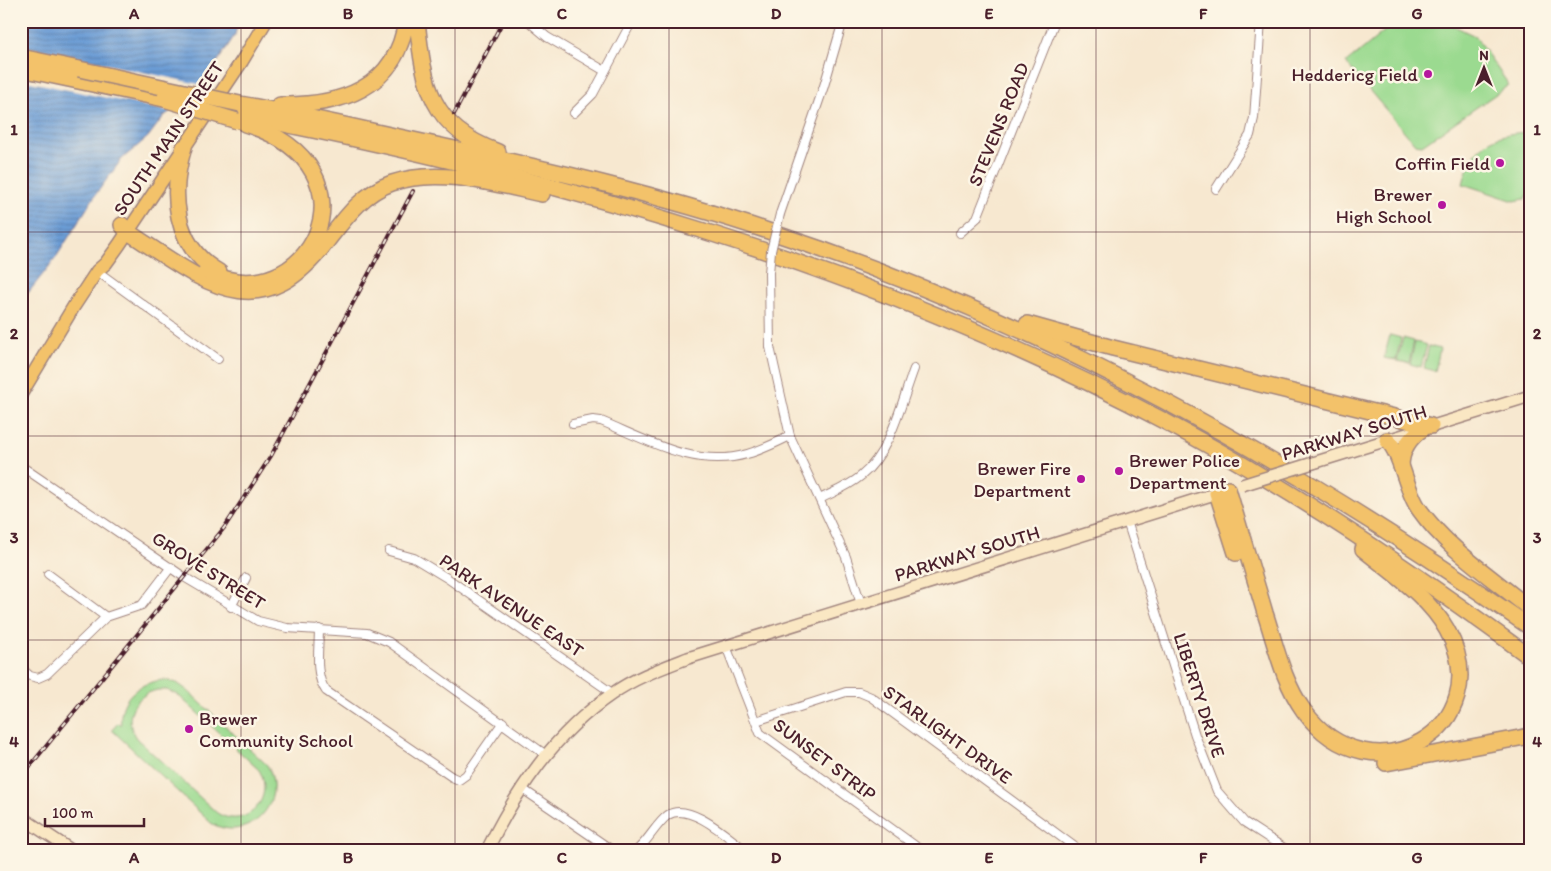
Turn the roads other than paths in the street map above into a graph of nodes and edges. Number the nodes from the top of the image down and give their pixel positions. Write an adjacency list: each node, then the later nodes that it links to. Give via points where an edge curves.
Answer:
1 (256, 21): 19 (main road, SOUTH MAIN STREET)
2 (266, 21): 15 (main road, SOUTH MAIN STREET)
3 (406, 21): 13 (highway, via 400,44 388,66 373,82 353,94 316,104)
4 (417, 21): 16 (highway, via 427,86 438,109 451,123 486,147)
5 (528, 21): 12 (street, via 547,37)
6 (632, 21): 12 (street)
7 (842, 21): 31 (street, bridge, via 771,251 770,347)
8 (1055, 21): 20 (street, STEVENS ROAD, via 977,218)
9 (1261, 21): 17 (street, via 1250,134)
10 (21, 57): 13 (highway, bridge)
11 (21, 69): 13 (highway, bridge)
12 (605, 71): 14 (street, via 593,94)
13 (238, 113): 16 (highway); 18 (highway, via 476,168); 22 (highway, via 296,150 316,178 323,205 318,232 300,260 274,275)
14 (574, 113)
15 (184, 147): 19 (main road, SOUTH MAIN STREET); 22 (highway, via 175,194 184,234 193,250 209,266)
16 (566, 174): 23 (highway, via 738,221)
17 (1216, 189)
18 (678, 222): 19 (highway, via 471,180 411,179 385,186 361,201 312,262 297,275 272,287 252,291 210,284); 36 (highway, via 850,280 991,338 1129,403)
19 (127, 225): 21 (main road, SOUTH MAIN STREET, via 102,256); 22 (highway, via 202,269)
20 (960, 233)
21 (97, 271): 24 (street); 26 (main road, SOUTH MAIN STREET)
22 (241, 280)
23 (910, 283): 28 (highway, via 1064,335); 47 (highway, via 1060,348 1213,426 1354,509)
24 (218, 358)
25 (914, 368): 37 (street, via 885,443 874,462 850,484)
26 (21, 394)
27 (1530, 396): 30 (main road, PARKWAY SOUTH)
28 (1368, 411): 30 (highway); 32 (highway, via 1382,423)
29 (573, 424): 31 (street, via 601,421 678,452 711,458 748,454)
30 (1428, 427): 32 (main road, PARKWAY SOUTH); 34 (highway, via 1412,438 1403,452)
31 (790, 436): 37 (street)
32 (1384, 441): 34 (highway, via 1395,450); 35 (main road, PARKWAY SOUTH, bridge)
33 (21, 466): 40 (street, GROVE STREET)
34 (1402, 471): 45 (highway, via 1413,499 1429,521 1457,549)
35 (1229, 489): 36 (highway, via 1283,672 1305,712 1328,736 1354,750 1382,754 1416,745 1439,728 1455,700 1459,668 1450,636 1418,595); 38 (main road, PARKWAY SOUTH); 55 (highway, via 1278,685 1297,717 1322,742 1348,758 1379,763)
36 (1290, 493): 50 (highway, via 1392,558)
37 (820, 499): 43 (street, via 846,557)
38 (1128, 521): 43 (main road, PARKWAY SOUTH); 67 (street, LIBERTY DRIVE, via 1195,735 1216,791 1244,822)
39 (390, 551): 52 (street, PARK AVENUE EAST, via 414,558 447,578)
40 (171, 567): 44 (street, GROVE STREET); 46 (street, via 142,605)
41 (48, 574): 46 (street)
42 (246, 578): 44 (street)
43 (861, 604): 49 (main road, PARKWAY SOUTH)
44 (231, 607): 48 (street, GROVE STREET, via 258,621 287,628)
45 (1530, 609)
46 (106, 617): 51 (street, via 47,674 38,678)
47 (1530, 627)
48 (319, 629): 54 (street, GROVE STREET, via 367,633 389,642); 54 (street, via 319,675 326,691 452,777 460,780 466,775)
49 (726, 646): 52 (main road, PARKWAY SOUTH, via 650,673); 53 (street, SUNSET STRIP)
50 (1530, 657)
51 (21, 668)
52 (612, 693): 56 (main road, PARKWAY SOUTH, via 571,727)
53 (756, 721): 65 (street, SUNSET STRIP, via 760,733); 66 (street, STARLIGHT DRIVE, via 846,692 859,692)
54 (503, 722): 56 (street, GROVE STREET)
55 (1530, 736)
56 (546, 755): 57 (main road, PARKWAY SOUTH)
57 (520, 788): 61 (main road, PARKWAY SOUTH); 62 (street)
58 (25, 820): 59 (street); 60 (main road)
59 (21, 835)
60 (70, 850)
61 (488, 850)
62 (612, 850)
63 (638, 850): 64 (street, via 669,814 684,812 698,816)
64 (745, 850)
65 (921, 850)
66 (1079, 850)
67 (1286, 850)

